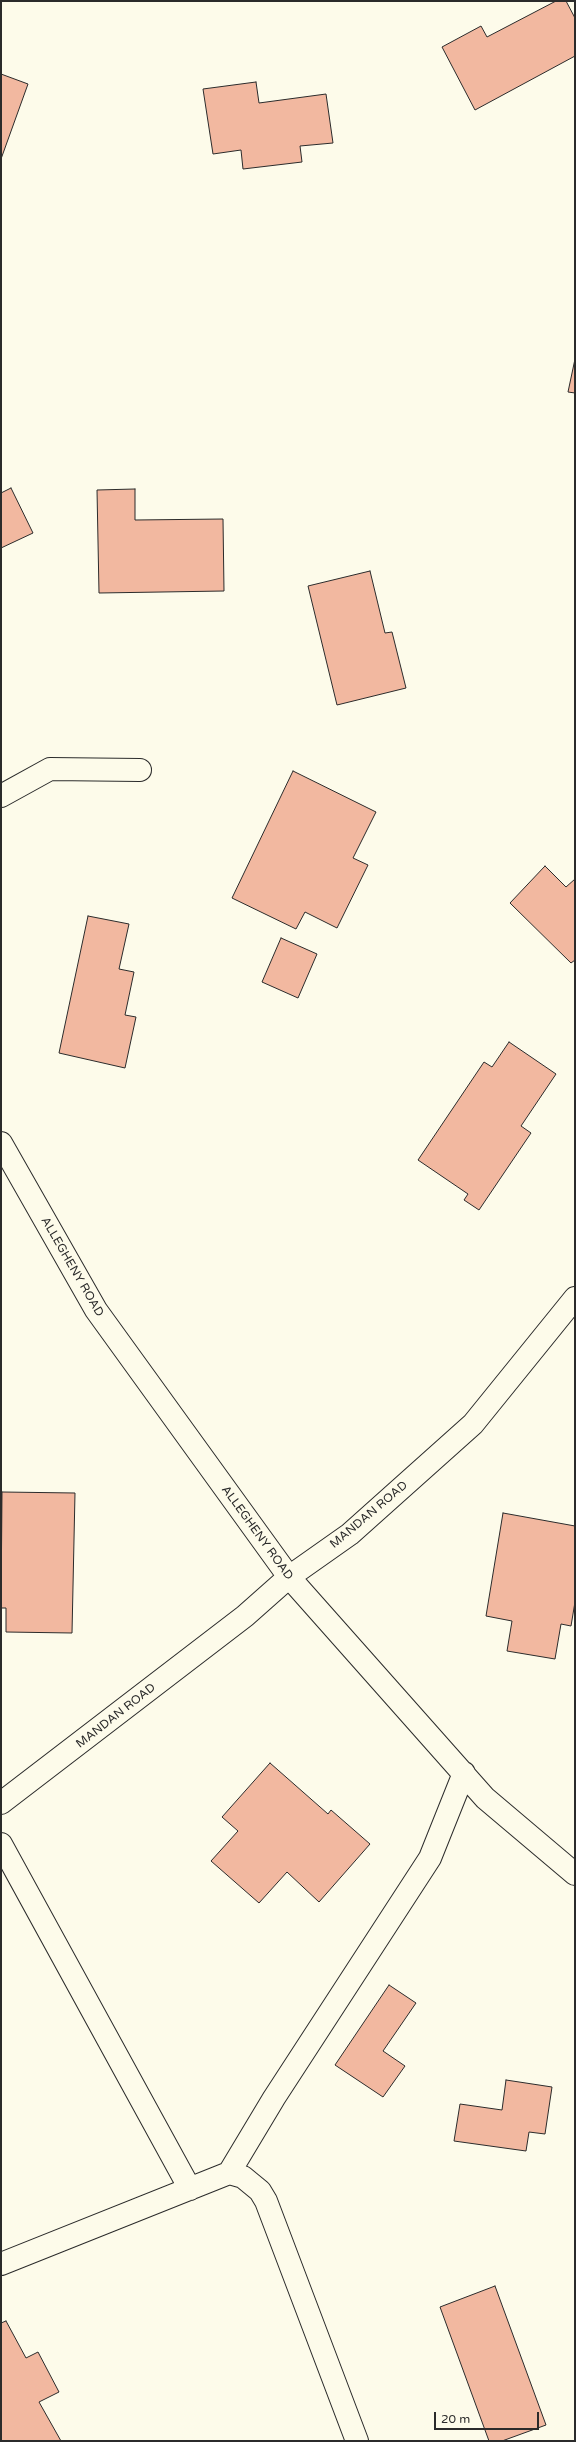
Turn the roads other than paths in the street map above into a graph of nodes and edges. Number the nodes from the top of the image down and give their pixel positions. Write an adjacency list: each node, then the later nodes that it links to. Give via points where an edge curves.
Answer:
1 (140, 770): 2 (street, via 50,769)
2 (1, 796)
3 (1, 1143): 5 (street, ALLEGHENY ROAD, via 96,1310)
4 (575, 1298): 5 (street, MANDAN ROAD, via 473,1424 350,1534)
5 (289, 1577): 6 (street, ALLEGHENY ROAD); 7 (street, MANDAN ROAD, via 245,1616)
6 (464, 1773): 9 (street, ALLEGHENY ROAD, via 485,1798); 10 (street, via 430,1858 274,2098)
7 (1, 1804)
8 (1, 1844): 11 (street)
9 (575, 1874)
10 (229, 2174): 11 (street); 13 (street, via 251,2182 266,2201)
11 (190, 2189): 12 (street)
12 (1, 2264)
13 (357, 2441)

